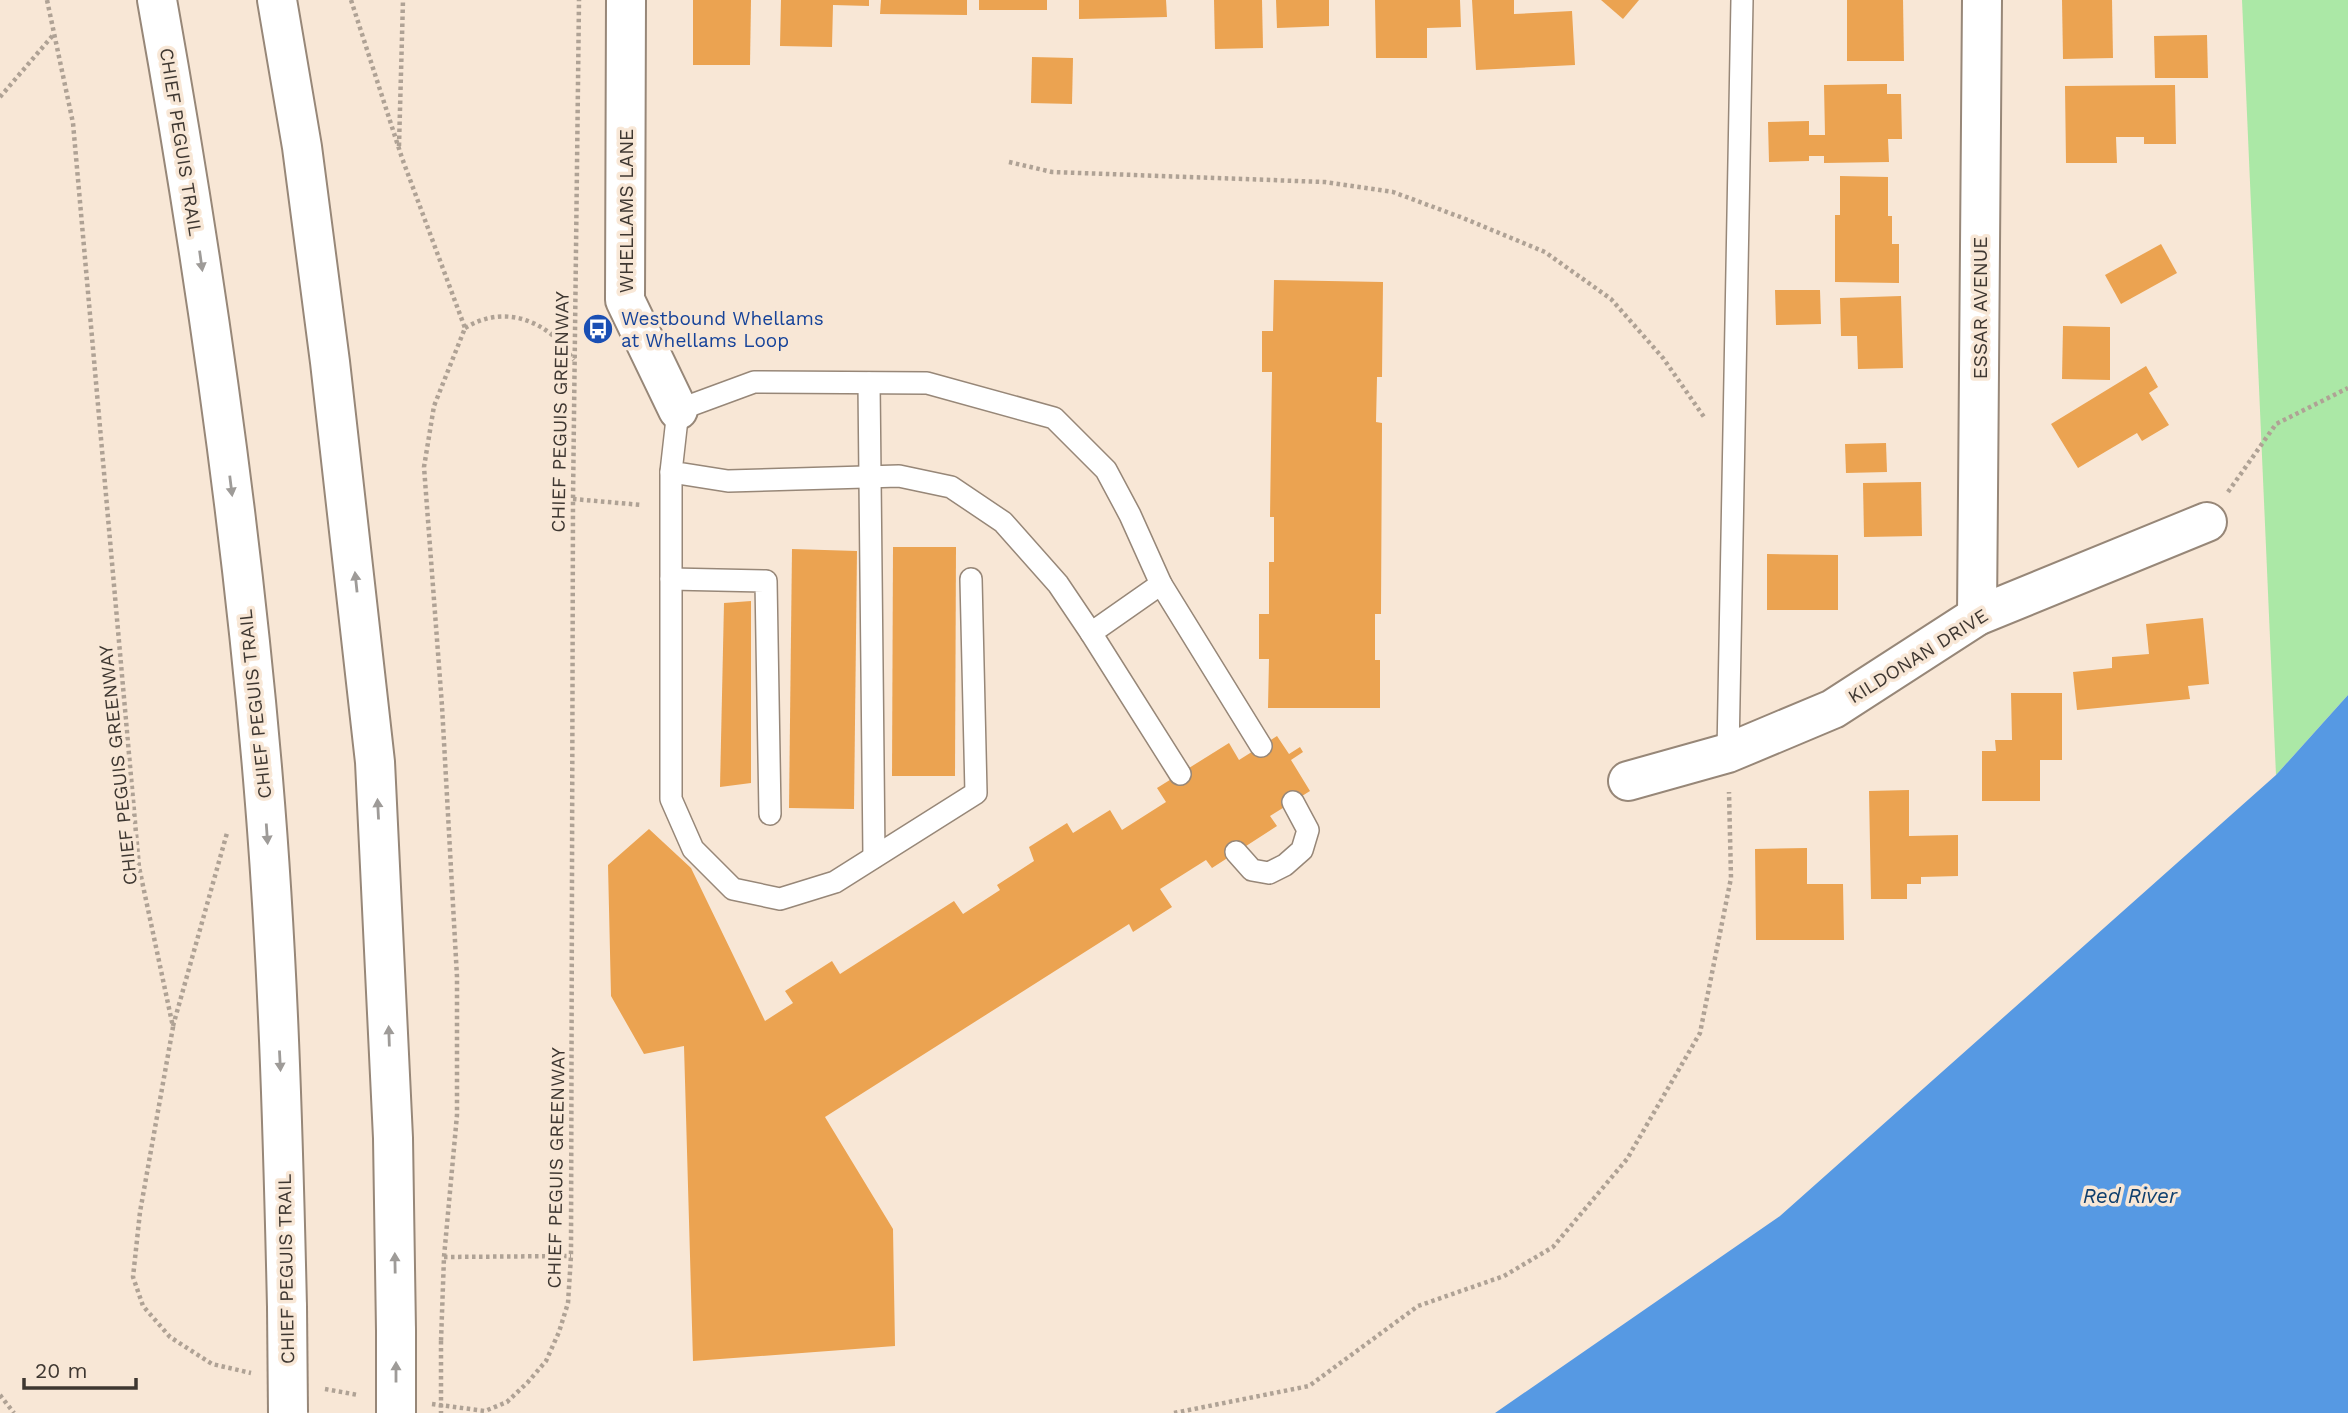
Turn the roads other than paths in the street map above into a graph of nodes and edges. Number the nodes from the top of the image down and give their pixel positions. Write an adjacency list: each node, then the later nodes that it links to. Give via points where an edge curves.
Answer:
1 (157, 0): 25 (main road, CHIEF PEGUIS TRAIL, one-way to 25, bridge, via 218,376 263,780 284,1139)
2 (277, 0): 24 (main road, one-way to 2, bridge, via 393,1138 375,762 330,362)
3 (626, 0): 7 (main road, WHELLAMS LANE, via 625,300)
4 (1742, 0): 17 (lane)
5 (1982, 0): 14 (main road, ESSAR AVENUE)
6 (869, 383): 7 (lane, via 754,382); 9 (lane); 13 (lane, via 927,383 1054,418 1106,470)
7 (678, 410): 8 (lane)
8 (671, 472): 9 (lane, via 728,481); 11 (lane)
9 (870, 477): 15 (lane, via 899,476 951,487 1003,522 1058,584); 23 (lane)
10 (2207, 522): 14 (main road, KILDONAN DRIVE)
11 (671, 579): 21 (lane, via 766,581); 23 (lane, via 671,799 693,849 733,888 780,899 835,882)
12 (971, 579): 23 (lane, via 976,793)
13 (1161, 584): 15 (lane); 16 (lane)
14 (1977, 615): 17 (main road, KILDONAN DRIVE, via 1833,709)
15 (1091, 633): 18 (lane)
16 (1261, 746)
17 (1728, 753): 19 (main road, KILDONAN DRIVE)
18 (1180, 774)
19 (1628, 781)
20 (1293, 802): 22 (lane, via 1308,830 1302,850 1269,873 1252,870)
21 (770, 814)
22 (1236, 852)
23 (874, 857)
24 (396, 1404)
25 (288, 1413)

